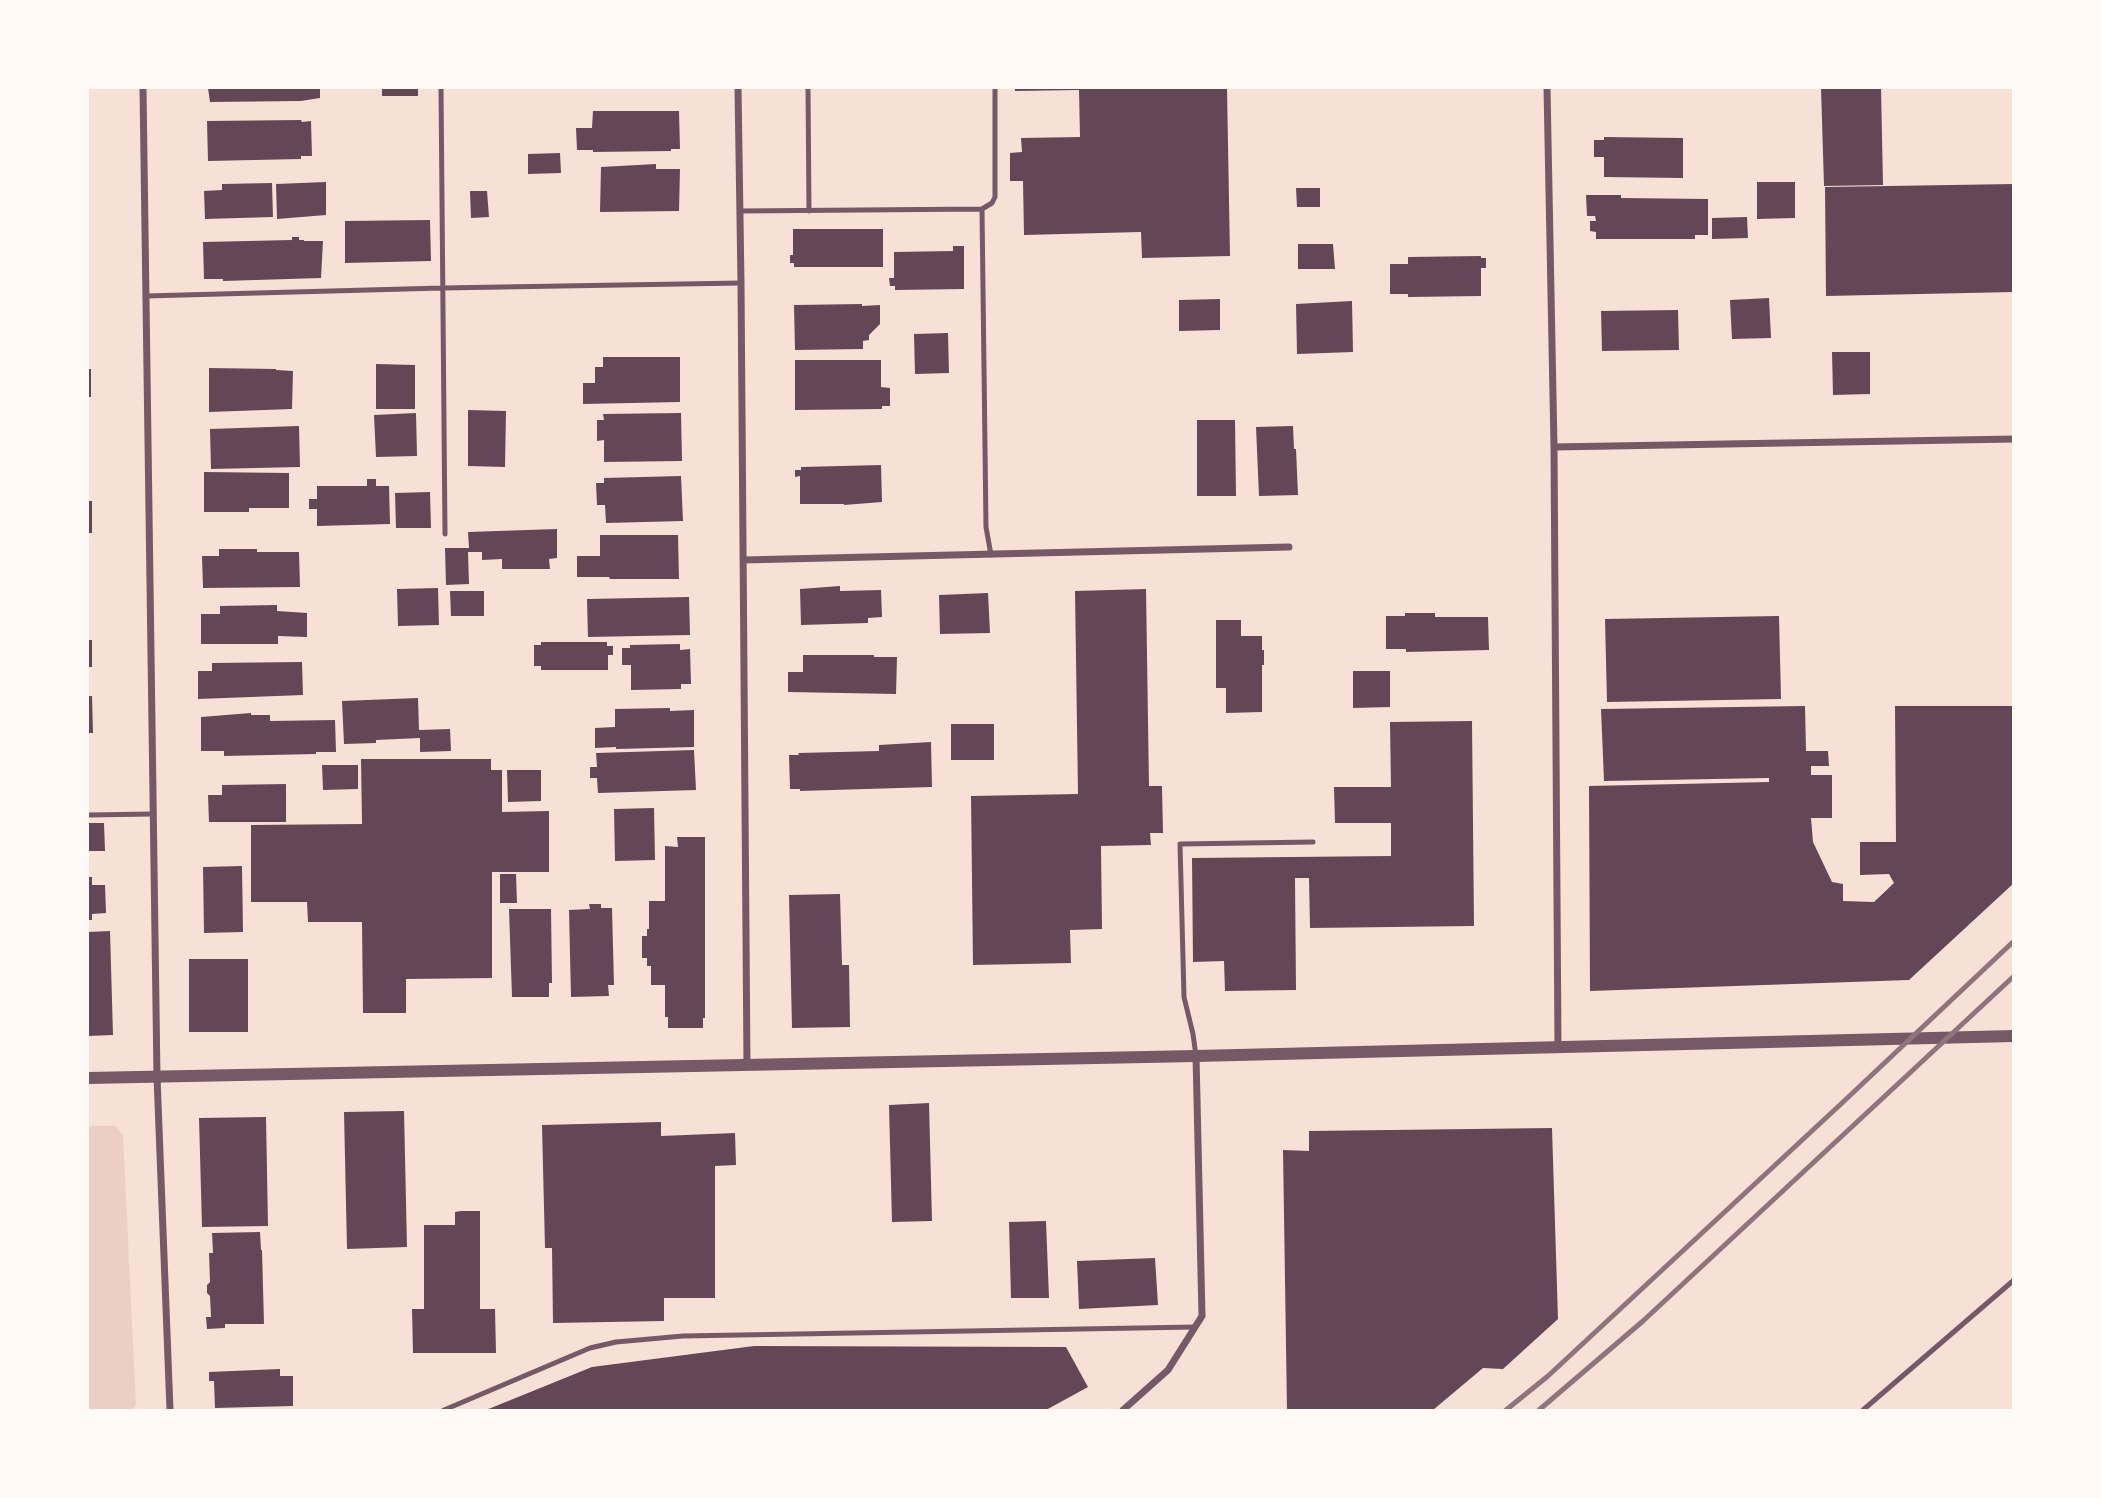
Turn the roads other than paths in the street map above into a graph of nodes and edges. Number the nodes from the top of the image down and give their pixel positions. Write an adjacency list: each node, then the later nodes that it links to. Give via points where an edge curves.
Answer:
1 (144, 88): 12 (street)
2 (441, 88): 11 (lane)
3 (738, 88): 8 (street)
4 (808, 88): 9 (lane)
5 (995, 88): 7 (lane, via 995,197)
6 (1547, 88): 14 (street)
7 (982, 209): 9 (lane); 17 (lane, via 986,527)
8 (740, 211): 9 (lane); 10 (street)
9 (809, 211)
10 (741, 283): 11 (lane); 18 (street)
11 (442, 288): 12 (lane); 15 (lane)
12 (146, 296): 19 (street)
13 (2014, 439): 14 (street)
14 (1554, 447): 23 (street)
15 (445, 534)
16 (1289, 547): 17 (street)
17 (991, 555): 18 (street)
18 (743, 560): 25 (street)
19 (153, 814): 20 (lane); 26 (street)
20 (88, 815)
21 (1313, 842): 24 (lane, via 1180,844 1184,997)
22 (2014, 1036): 23 (street)
23 (1558, 1048): 24 (street)
24 (1196, 1056): 25 (street); 29 (street, via 1202,1316)
25 (747, 1066): 26 (street)
26 (157, 1077): 27 (street); 30 (street)
27 (88, 1078)
28 (2014, 1280): 33 (lane)
29 (1195, 1327): 31 (lane, via 683,1336 616,1342 590,1348); 32 (street, via 1168,1370)
30 (170, 1410)
31 (444, 1410)
32 (1123, 1410)
33 (1863, 1410)

